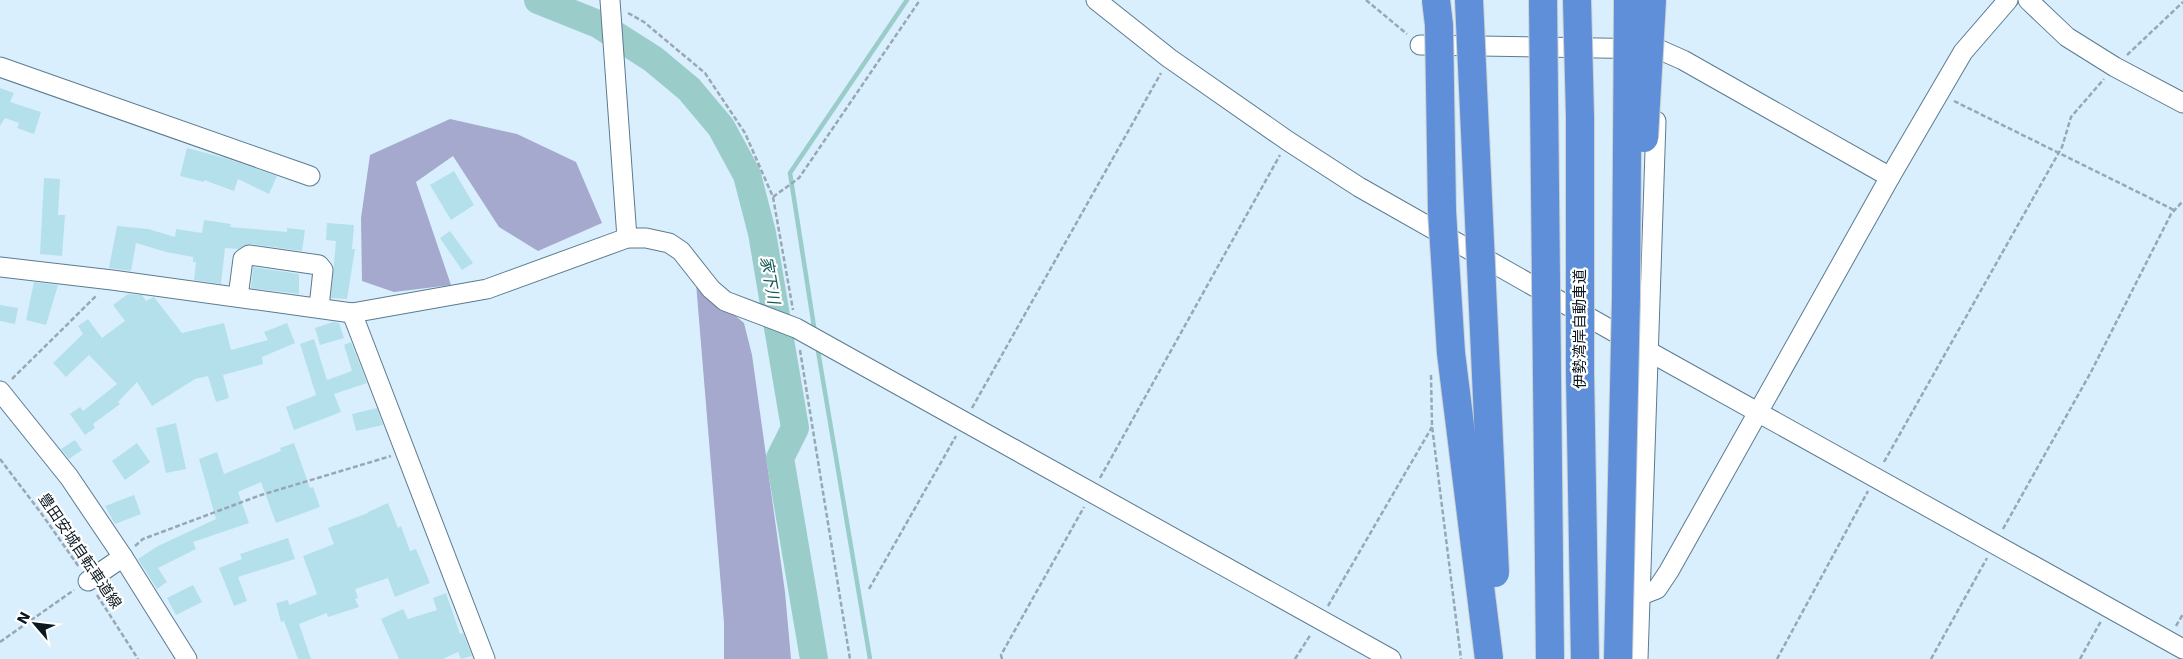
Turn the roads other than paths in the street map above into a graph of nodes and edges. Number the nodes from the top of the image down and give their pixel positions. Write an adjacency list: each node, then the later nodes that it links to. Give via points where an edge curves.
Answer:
1 (1096, 0): 24 (street, via 1169,58 1359,187)
2 (1436, 0): 34 (highway, bridge, via 1442,211 1451,353)
3 (1469, 0): 35 (highway, bridge)
4 (1543, 0): 36 (highway, bridge)
5 (1577, 0): 37 (highway, 伊勢湾岸自動車道, bridge)
6 (1628, 0): 21 (highway, bridge)
7 (1652, 0): 21 (highway, bridge, via 1638,207)
8 (1663, 0): 13 (street)
9 (2008, 0): 17 (street, via 1963,52)
10 (2028, 0): 15 (street, via 2067,37)
11 (610, 1): 18 (street)
12 (1420, 45): 13 (street)
13 (1658, 49): 17 (street); 24 (street)
14 (0, 67): 16 (street)
15 (2183, 103)
16 (310, 176)
17 (1890, 177): 26 (street)
18 (627, 238): 23 (street, via 487,289); 33 (street, via 669,243 681,251 711,289 725,301 796,328)
19 (0, 268): 20 (street)
20 (238, 297): 22 (street); 22 (street, via 243,259 249,255 319,265 323,270)
21 (1626, 298): 38 (highway, bridge)
22 (319, 307): 23 (street)
23 (352, 313): 32 (street)
24 (1648, 352): 26 (street); 29 (street)
25 (4, 388): 27 (street)
26 (1757, 412): 29 (street, via 1669,571 1657,589); 30 (street)
27 (123, 556): 28 (street); 31 (street)
28 (88, 581)
29 (1639, 596): 39 (street)
30 (2183, 649)
31 (187, 659)
32 (485, 659)
33 (1391, 659)
34 (1489, 659)
35 (1499, 659)
36 (1550, 659)
37 (1585, 659)
38 (1618, 659)
39 (1638, 659)

